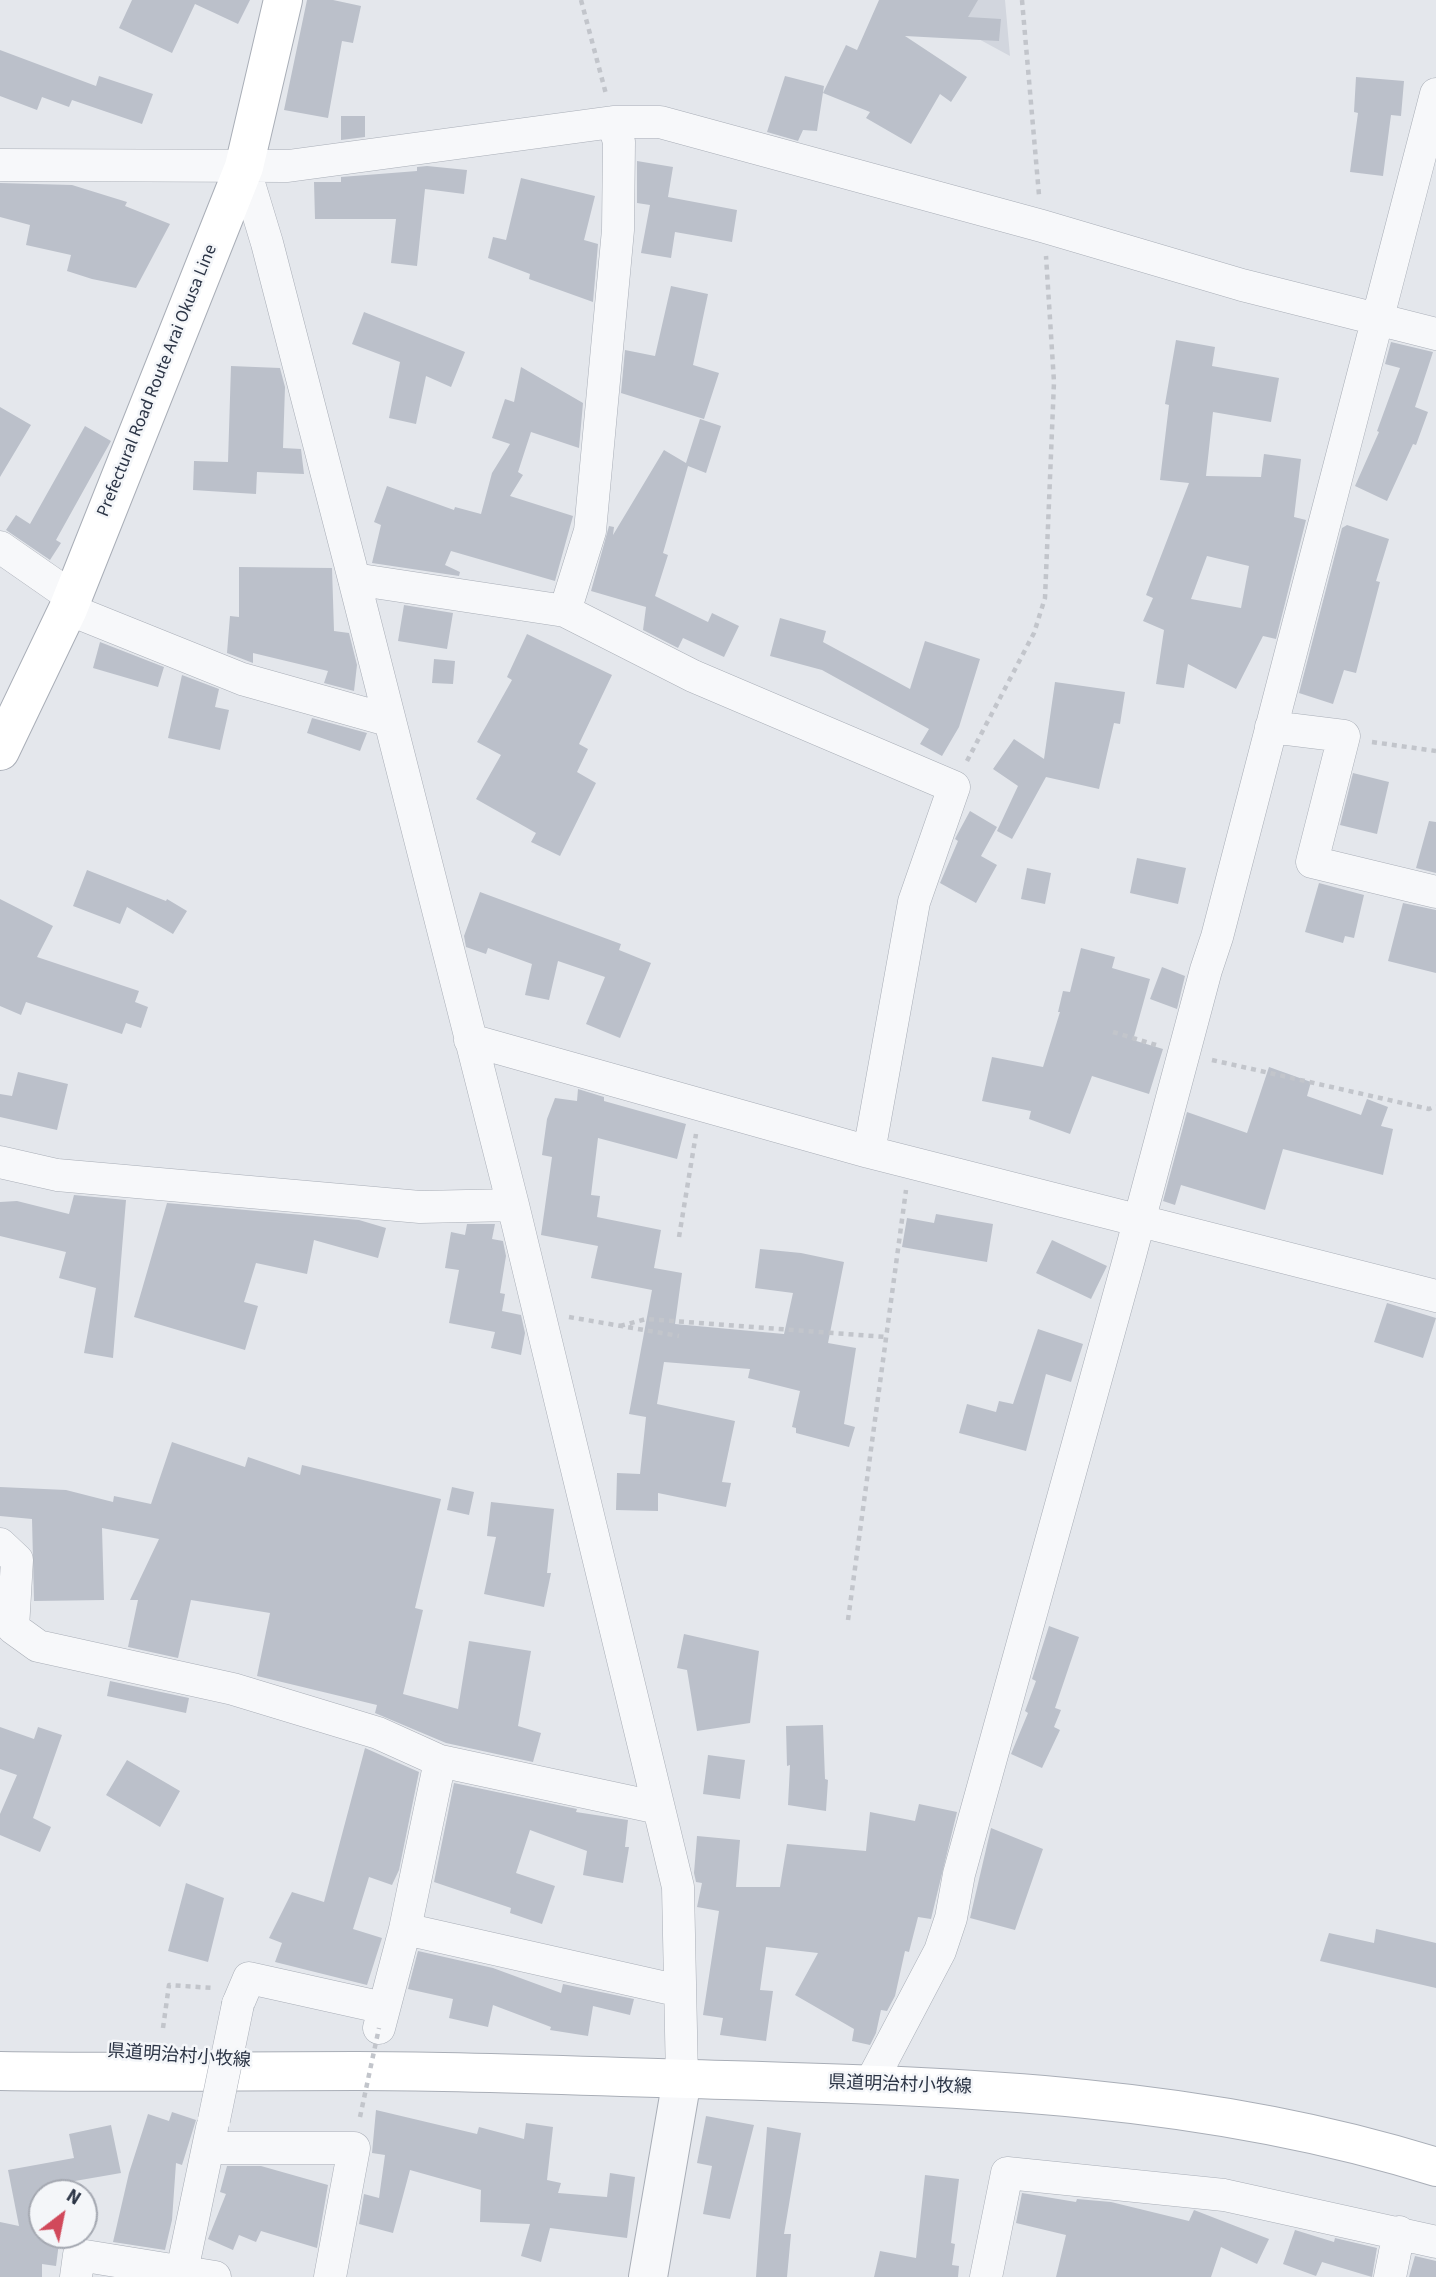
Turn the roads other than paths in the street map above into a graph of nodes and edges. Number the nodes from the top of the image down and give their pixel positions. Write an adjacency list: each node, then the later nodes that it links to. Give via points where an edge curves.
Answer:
1 (284, 0): 5 (main road, Prefectural Road Route Arai Okusa Line)
2 (1436, 94): 6 (street)
3 (613, 122): 5 (street, via 339,160); 6 (street, via 660,122 1242,285); 11 (street, via 619,142 618,230 591,517)
4 (0, 165): 5 (street)
5 (244, 166): 9 (street); 10 (main road, Prefectural Road Route Arai Okusa Line)
6 (1376, 317): 7 (street); 13 (street)
7 (1436, 334)
8 (0, 548): 10 (street)
9 (354, 579): 11 (street); 12 (street)
10 (70, 603): 12 (street, via 242,679); 14 (main road, Prefectural Road Route Arai Okusa Line)
11 (565, 611): 17 (street, via 693,676 954,787 914,902)
12 (388, 720): 16 (street)
13 (1271, 727): 15 (street, via 1344,736 1312,862); 20 (street)
14 (0, 751)
15 (1436, 892)
16 (470, 1040): 17 (street); 19 (street)
17 (869, 1152): 20 (street)
18 (0, 1162): 19 (street, via 57,1175 420,1207)
19 (513, 1205): 24 (street)
20 (1139, 1220): 21 (street); 31 (street, via 959,1874 951,1918 940,1951)
21 (1436, 1296)
22 (0, 1544): 23 (street, via 17,1560 13,1628 38,1646 233,1689 378,1733)
23 (440, 1761): 24 (street); 25 (street)
24 (659, 1808): 26 (street, via 678,1887)
25 (405, 1929): 26 (street); 32 (street, bridge, via 381,2018 249,1978 240,1997)
26 (680, 1991): 30 (street)
27 (0, 2046): 29 (main road, 県道明治村小牧線)
28 (0, 2071): 29 (main road, 県道明治村小牧線)
29 (357, 2071): 30 (main road, 県道明治村小牧線)
30 (682, 2079): 31 (main road, 県道明治村小牧線); 40 (street)
31 (870, 2084): 33 (main road, 県道明治村小牧線, via 1048,2093 1181,2110 1298,2131)
32 (212, 2134): 36 (street); 39 (street, via 354,2148)
33 (1436, 2167)
34 (1399, 2232): 35 (street); 41 (street, via 1224,2195 1007,2173); 42 (street)
35 (1436, 2242)
36 (182, 2271): 37 (street, via 79,2255); 38 (street)
37 (76, 2277)
38 (215, 2277)
39 (330, 2277)
40 (648, 2277)
41 (986, 2277)
42 (1390, 2277)

